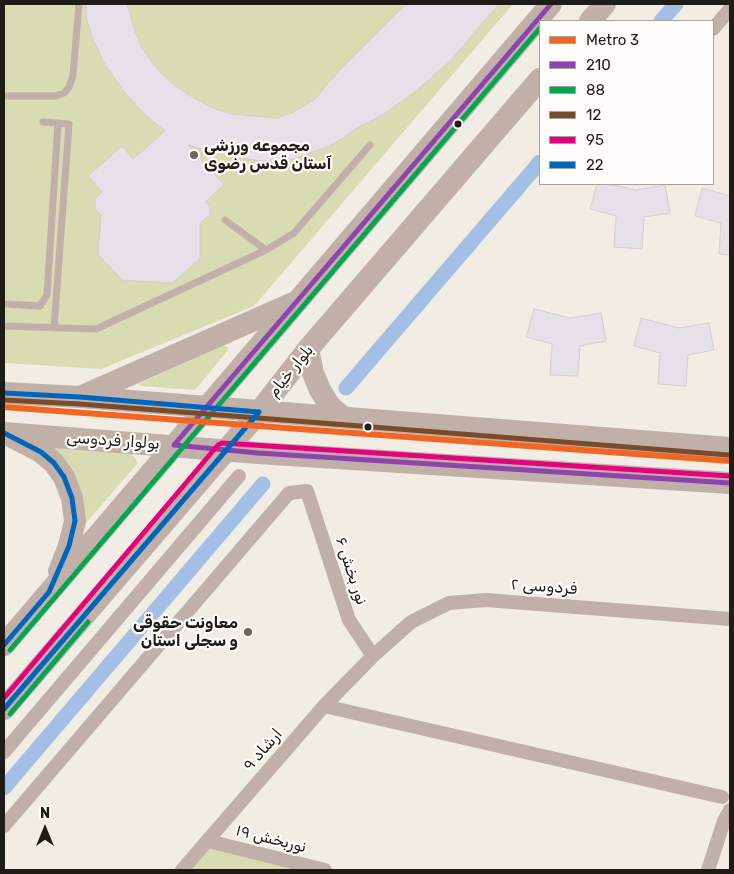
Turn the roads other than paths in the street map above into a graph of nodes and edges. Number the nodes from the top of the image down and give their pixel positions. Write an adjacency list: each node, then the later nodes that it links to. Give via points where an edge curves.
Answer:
1 (78, 4): 8 (lane, via 73,76 64,93 56,96)
2 (551, 4): 14 (main road)
3 (605, 4): 5 (main road)
4 (730, 10): 6 (street)
5 (591, 20)
6 (714, 28)
7 (539, 80): 18 (main road, بلوار خیام)
8 (4, 96)
9 (43, 122): 10 (lane)
10 (58, 123): 15 (lane, via 47,295 40,306); 17 (lane, via 68,124)
11 (370, 145): 13 (lane, via 294,233)
12 (225, 220): 13 (lane)
13 (266, 250): 17 (lane, via 96,329)
14 (298, 301): 20 (main road); 21 (main road)
15 (4, 304)
16 (4, 326): 17 (lane)
17 (54, 328)
18 (308, 349): 22 (main road, بلوار خیام); 23 (main road, via 320,390 330,406)
19 (4, 393): 20 (main road)
20 (80, 397): 21 (main road)
21 (208, 407): 22 (main road); 25 (main road)
22 (259, 412): 23 (main road); 27 (main road, بلوار خیام)
23 (344, 418): 26 (main road)
24 (4, 433): 25 (main road, بولوار فردوسی); 30 (main road, via 41,452 54,463 72,498 75,521 69,546)
25 (174, 445): 27 (main road, بولوار فردوسی); 30 (main road)
26 (730, 448)
27 (224, 450): 29 (main road, بولوار فردوسی); 35 (main road, بلوار خیام)
28 (239, 476): 36 (street)
29 (730, 483)
30 (49, 592): 32 (main road)
31 (730, 619): 33 (street, فردوسی ۲, via 486,600 449,602 411,622)
32 (4, 645)
33 (373, 656): 34 (street, ارشاد ۹); 39 (street, نور بخش ۶, via 349,620 307,491 289,492)
34 (324, 706): 37 (street); 40 (street, ارشاد ۹)
35 (4, 710)
36 (4, 752)
37 (722, 797)
38 (730, 810): 43 (street)
39 (4, 826)
40 (208, 841): 41 (street, ارشاد ۹); 42 (street, نوربخش ۱۹)
41 (182, 870)
42 (325, 870)
43 (708, 870)

